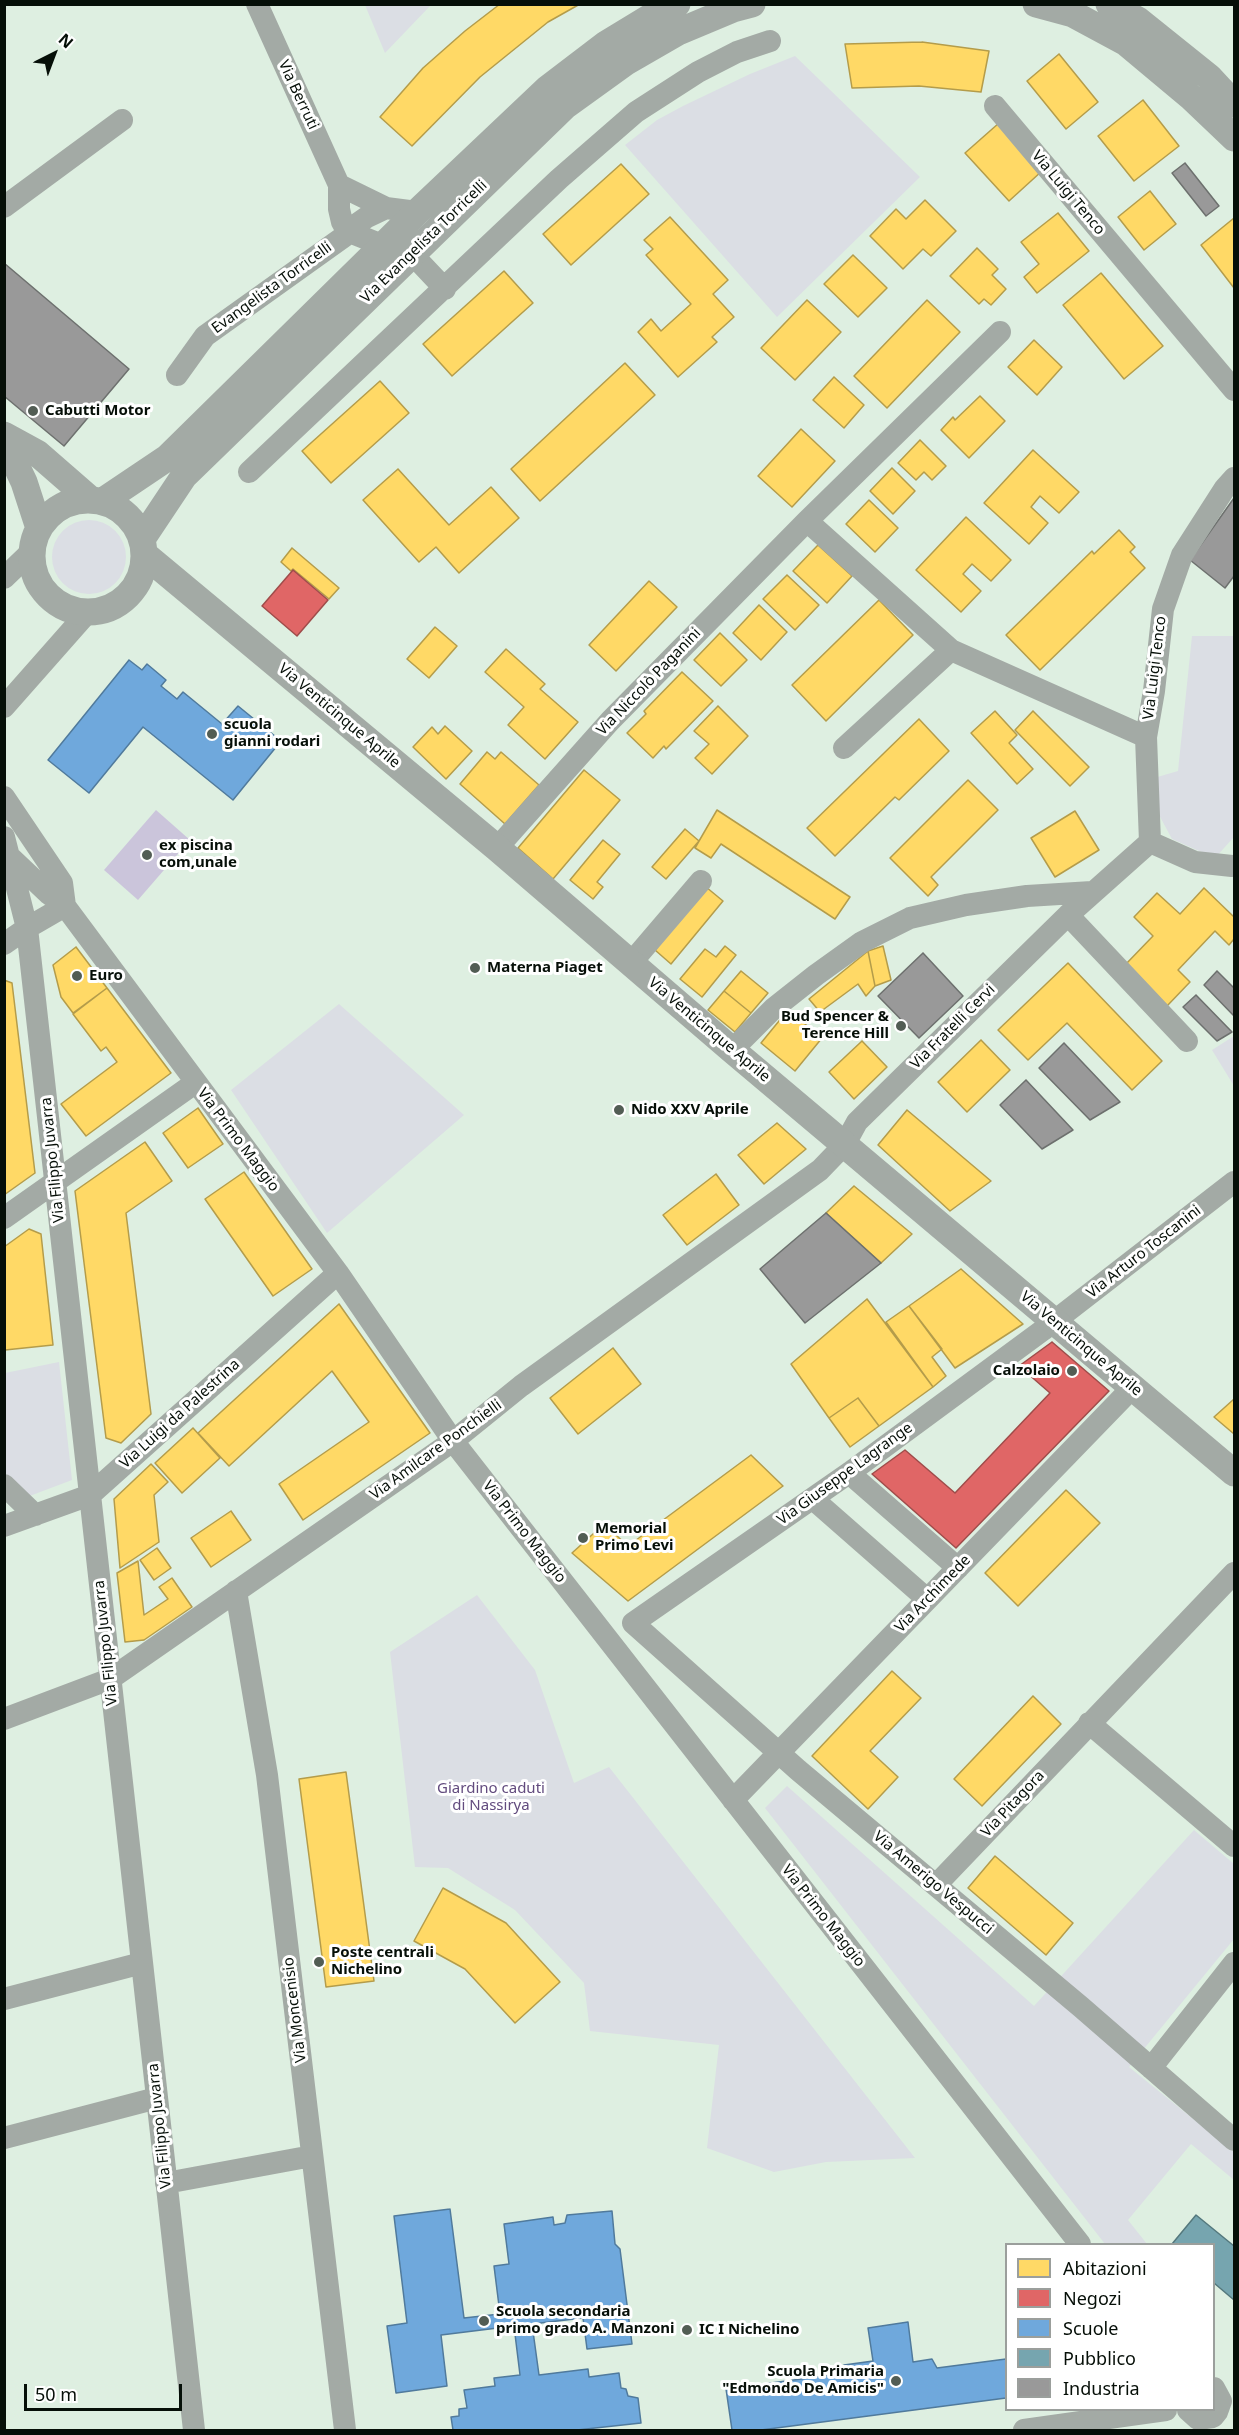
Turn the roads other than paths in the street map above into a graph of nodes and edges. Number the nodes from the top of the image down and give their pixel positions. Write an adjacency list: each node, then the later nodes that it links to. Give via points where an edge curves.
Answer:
1 (257, 4): 11 (street, Via Berruti)
2 (677, 4): 14 (street, Via Evangelista Torricelli, via 606,44 547,89)
3 (752, 4): 17 (street, Via Evangelista Torricelli, via 678,32 626,62 565,106)
4 (1036, 4): 10 (street, via 1073,14 1125,42)
5 (1109, 4): 7 (street, via 1138,20 1209,78)
6 (770, 41): 19 (street, via 698,72 636,112 559,179)
7 (1234, 104)
8 (995, 106): 22 (street, Via Luigi Tenco)
9 (122, 120): 12 (street)
10 (1234, 138)
11 (339, 185): 13 (street); 15 (street, Via Berruti, via 339,209)
12 (4, 207)
13 (386, 208): 14 (street); 15 (street, Evangelista Torricelli)
14 (417, 212): 16 (street, Via Evangelista Torricelli)
15 (348, 232): 16 (street); 18 (street, Via Berruti); 21 (street, Evangelista Torricelli, via 205,336)
16 (382, 245): 17 (street); 18 (street, Via Evangelista Torricelli)
17 (412, 254): 19 (street); 30 (street, Via Evangelista Torricelli, via 184,476)
18 (353, 274): 27 (street, Via Evangelista Torricelli, via 167,458)
19 (445, 289): 25 (street)
20 (1000, 332): 28 (street, Via Niccolò Paganini)
21 (177, 375)
22 (1234, 390)
23 (4, 435): 27 (street, via 37,453)
24 (4, 440): 29 (street)
25 (249, 472)
26 (1234, 478): 38 (street, Via Luigi Tenco, via 1182,555 1162,609)
27 (97, 500): 29 (street, via 59,506); 30 (street, via 128,515)
28 (807, 521): 36 (street); 42 (street, Via Niccolò Paganini, via 610,720)
29 (38, 525): 31 (street)
30 (144, 547): 33 (street, Via Venticinque Aprile); 34 (street, via 142,575)
31 (30, 553): 32 (street); 35 (street, via 37,583 57,605)
32 (4, 578)
33 (183, 589): 34 (street); 42 (street, Via Venticinque Aprile)
34 (132, 592): 35 (street, via 112,608)
35 (87, 613): 37 (street)
36 (951, 650): 38 (street); 39 (street)
37 (4, 707)
38 (1146, 737): 41 (street, Via Luigi Tenco)
39 (844, 748)
40 (4, 798): 47 (street, Via Primo Maggio, via 62,883)
41 (1150, 842): 44 (street, via 1195,862); 46 (street, Via Fratelli Cervi)
42 (497, 848): 51 (street, Via Venticinque Aprile)
43 (7, 849): 47 (street, Via Filippo Juvarra); 49 (street, Via Filippo Juvarra)
44 (1234, 865)
45 (701, 881): 51 (street)
46 (1092, 892): 48 (street, Via Fratelli Cervi); 53 (street, via 976,903 910,918 862,942 825,968)
47 (65, 906): 49 (street); 54 (street, Via Primo Maggio)
48 (1068, 915): 52 (street); 55 (street, Via Fratelli Cervi, via 857,1122)
49 (27, 928): 50 (street); 57 (street, Via Filippo Juvarra)
50 (4, 944)
51 (631, 963): 53 (street, Via Venticinque Aprile)
52 (1187, 1041)
53 (732, 1050): 55 (street, Via Venticinque Aprile)
54 (195, 1083): 57 (street); 59 (street, Via Primo Maggio)
55 (844, 1144): 60 (street, Via Venticinque Aprile); 62 (street, Via Amilcare Ponchielli, via 820,1170 521,1386)
56 (1234, 1182): 60 (street, Via Arturo Toscanini)
57 (55, 1184): 58 (street); 66 (street, Via Filippo Juvarra)
58 (4, 1218)
59 (338, 1273): 62 (street, Via Primo Maggio); 66 (street, Via Luigi da Palestrina)
60 (1054, 1322): 61 (street, Via Venticinque Aprile); 63 (street, Via Giuseppe Lagrange)
61 (1132, 1388): 64 (street, Via Venticinque Aprile); 70 (street, Via Archimede)
62 (453, 1441): 72 (street, Via Amilcare Ponchielli); 79 (street, Via Primo Maggio)
63 (849, 1473): 67 (street, Via Giuseppe Lagrange); 70 (street)
64 (1234, 1473)
65 (4, 1485): 68 (street)
66 (90, 1495): 68 (street, Via Luigi da Palestrina); 75 (street, Via Filippo Juvarra)
67 (813, 1499): 73 (street); 74 (street, Via Giuseppe Lagrange)
68 (35, 1515): 69 (street, Via Luigi da Palestrina)
69 (4, 1526)
70 (958, 1568): 73 (street, Via Archimede)
71 (1234, 1573): 77 (street, Via Pitagora)
72 (236, 1591): 75 (street, Via Amilcare Ponchielli); 89 (street, Via Moncenisio, via 266,1766)
73 (927, 1599): 78 (street, Via Archimede)
74 (633, 1623): 78 (street, Via Amerigo Vespucci)
75 (110, 1679): 76 (street, Via Amilcare Ponchielli); 82 (street, Via Filippo Juvarra)
76 (4, 1719)
77 (1089, 1723): 80 (street); 81 (street, Via Pitagora)
78 (779, 1753): 79 (street, Via Archimede); 81 (street, Via Amerigo Vespucci)
79 (733, 1800): 91 (street, Via Primo Maggio)
80 (1234, 1846)
81 (936, 1886): 85 (street, Via Amerigo Vespucci)
82 (142, 1963): 84 (street); 86 (street, Via Filippo Juvarra)
83 (1234, 1963): 85 (street)
84 (4, 1999)
85 (1151, 2068): 88 (street, Via Amerigo Vespucci)
86 (157, 2098): 87 (street); 90 (street, Via Filippo Juvarra)
87 (4, 2138)
88 (1234, 2140)
89 (312, 2156): 90 (street); 97 (street, Via Moncenisio)
90 (166, 2183): 96 (street, Via Filippo Juvarra)
91 (1079, 2243)
92 (1222, 2390): 95 (street)
93 (1152, 2411): 98 (street)
94 (1190, 2411): 95 (street, via 1198,2419)
95 (1218, 2424)
96 (194, 2430)
97 (345, 2430)
98 (1024, 2430)

